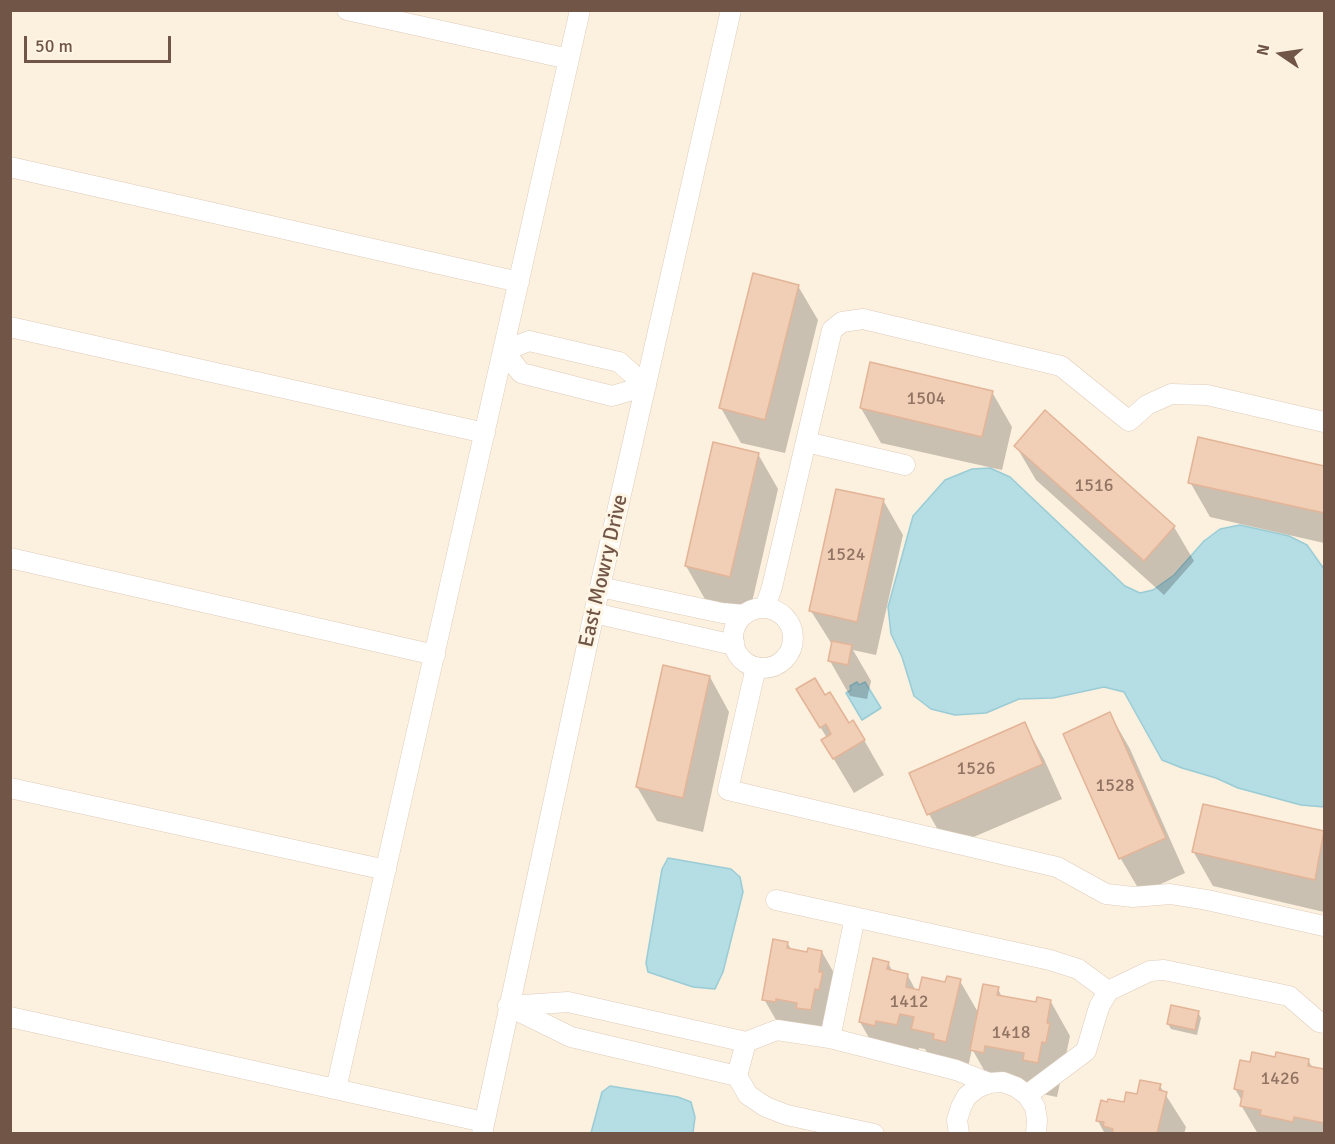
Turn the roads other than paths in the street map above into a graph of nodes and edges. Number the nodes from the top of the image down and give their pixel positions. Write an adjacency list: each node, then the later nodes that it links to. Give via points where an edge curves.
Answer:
1 (347, 10): 4 (street)
2 (580, 10): 4 (street)
3 (731, 10): 11 (street, East Mowry Drive)
4 (569, 59): 6 (street)
5 (10, 167): 6 (street)
6 (519, 282): 8 (street)
7 (10, 327): 13 (street)
8 (504, 351): 9 (street, via 529,341); 10 (street, via 521,373); 13 (street)
9 (577, 352): 10 (street); 11 (street, via 620,363)
10 (570, 386): 11 (street, via 612,396)
11 (646, 386): 17 (street, East Mowry Drive)
12 (1324, 422): 14 (street, via 1207,395 1172,394 1147,405 1129,421 1060,366 863,319 842,322 832,330)
13 (485, 433): 22 (street)
14 (806, 442): 15 (street); 18 (street)
15 (905, 465)
16 (10, 558): 22 (street)
17 (600, 587): 19 (street, East Mowry Drive); 20 (street)
18 (765, 608): 20 (street); 23 (street, via 783,616 793,633 793,643 790,653 775,666)
19 (594, 613): 21 (street); 30 (street, East Mowry Drive)
20 (744, 615): 21 (street, via 734,632)
21 (734, 642): 23 (street, via 741,658)
22 (435, 655): 25 (street)
23 (756, 668): 28 (street, via 728,790 1057,867 1106,894 1170,894)
24 (10, 788): 25 (street)
25 (386, 870): 37 (street)
26 (776, 900): 27 (street)
27 (855, 917): 29 (street, via 1050,960 1078,969); 33 (street)
28 (1324, 926)
29 (1108, 991): 32 (street, via 1150,971 1164,970 1288,996); 38 (street, via 1086,1051)
30 (508, 1006): 34 (street, via 568,1002); 35 (street, via 571,1037); 40 (street, East Mowry Drive)
31 (10, 1017): 37 (street)
32 (1324, 1023)
33 (830, 1038): 34 (street, via 777,1030); 36 (street, via 956,1070)
34 (746, 1042): 35 (street)
35 (737, 1076): 39 (street, via 748,1095)
36 (989, 1083): 38 (street, via 1003,1082); 43 (street, via 964,1101 957,1119)
37 (336, 1089): 40 (street)
38 (1027, 1095): 44 (street, via 1035,1107)
39 (787, 1115): 41 (street); 42 (street)
40 (483, 1128)
41 (800, 1134)
42 (874, 1134)
43 (959, 1134)
44 (1036, 1134)

